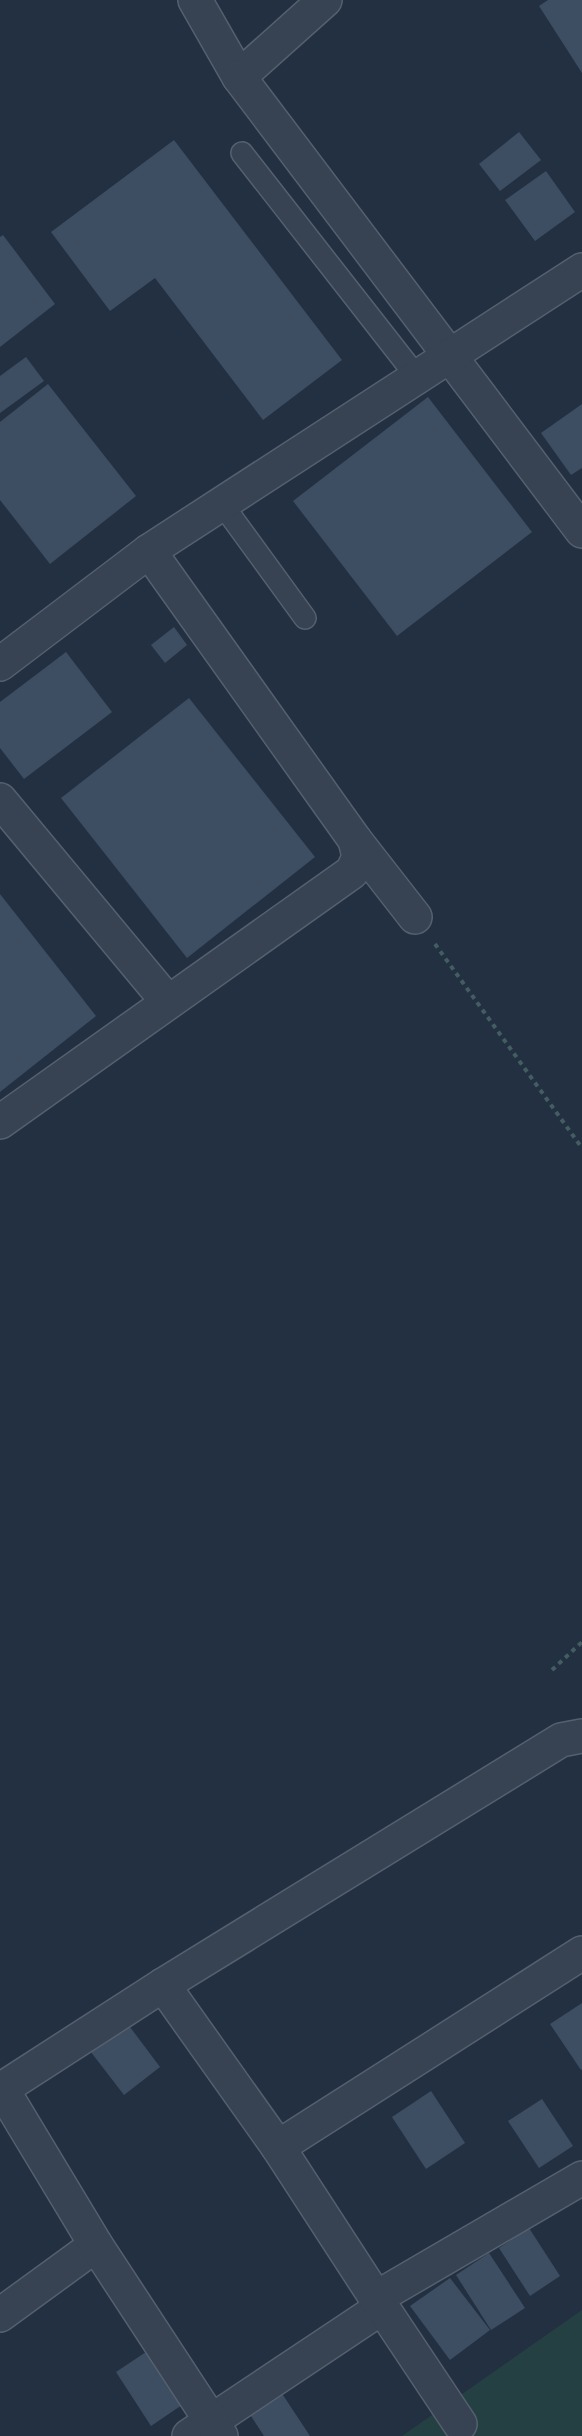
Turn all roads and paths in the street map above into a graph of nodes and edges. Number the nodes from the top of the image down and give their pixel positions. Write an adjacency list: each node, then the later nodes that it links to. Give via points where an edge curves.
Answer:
1 (195, 0): 3 (street)
2 (325, 0): 3 (street)
3 (239, 77): 6 (street)
4 (242, 153): 7 (lane)
5 (582, 270): 6 (street)
6 (451, 355): 7 (street); 9 (street)
7 (417, 377): 8 (street)
8 (222, 504): 10 (street); 11 (lane)
9 (582, 531)
10 (149, 551): 12 (street); 14 (street)
11 (304, 618)
12 (0, 664)
13 (0, 800): 16 (street)
14 (355, 840): 15 (street); 16 (street, via 358,857 352,872)
15 (415, 917): 18 (path)
16 (168, 1002): 17 (street)
17 (0, 1122)
18 (582, 1148)
19 (582, 1642): 20 (path)
20 (552, 1670)
21 (582, 1736): 23 (street, via 561,1740)
22 (582, 1953): 24 (street)
23 (163, 1985): 24 (street); 26 (street, via 2,2089)
24 (278, 2147): 27 (street)
25 (582, 2178): 27 (street)
26 (96, 2245): 28 (street); 30 (street)
27 (376, 2298): 29 (street); 30 (street, via 372,2314)
28 (0, 2315)
29 (460, 2424)
30 (207, 2431)

